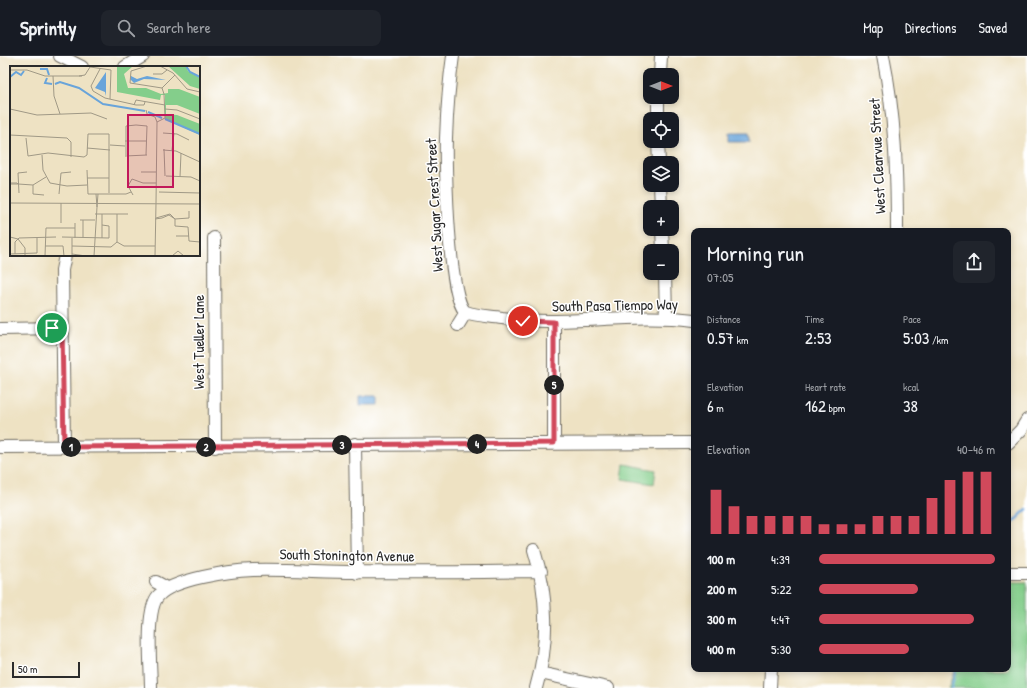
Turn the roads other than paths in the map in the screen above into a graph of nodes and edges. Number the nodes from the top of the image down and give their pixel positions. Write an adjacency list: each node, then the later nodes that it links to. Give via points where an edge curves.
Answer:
1 (60, 56): 6 (street)
2 (143, 56): 7 (street)
3 (452, 56): 13 (street, West Sugar Crest Street, via 446,131 446,190 457,295)
4 (661, 56): 8 (street)
5 (884, 56): 9 (street, West Clearvue Street, via 895,134)
6 (80, 66)
7 (127, 66)
8 (660, 68)
9 (897, 228)
10 (214, 238): 27 (street, West Tueller Lane)
11 (65, 256): 19 (street, via 62,270)
12 (665, 280): 14 (street)
13 (466, 312): 16 (street, South Pasa Tiempo Way, via 523,321); 17 (street)
14 (666, 317): 15 (street, South Pasa Tiempo Way); 16 (street, South Pasa Tiempo Way)
15 (691, 320)
16 (554, 322): 22 (street)
17 (458, 324)
18 (0, 328): 19 (street)
19 (62, 328): 26 (street)
20 (1027, 420): 21 (street)
21 (1011, 440)
22 (554, 443): 23 (street); 24 (street)
23 (691, 443)
24 (355, 444): 27 (street); 30 (street)
25 (0, 447): 26 (street)
26 (64, 447): 27 (street)
27 (215, 447)
28 (534, 550): 29 (street)
29 (541, 571): 30 (street, South Stonington Avenue); 36 (street, via 545,631)
30 (357, 572): 34 (street, South Stonington Avenue, via 253,570 180,582)
31 (1011, 573): 32 (street)
32 (1027, 573)
33 (156, 582): 34 (street)
34 (167, 588): 37 (street, via 157,597 150,619)
35 (772, 672): 40 (street)
36 (540, 673): 38 (street); 39 (street)
37 (151, 688)
38 (536, 688)
39 (608, 688)
40 (770, 688)

